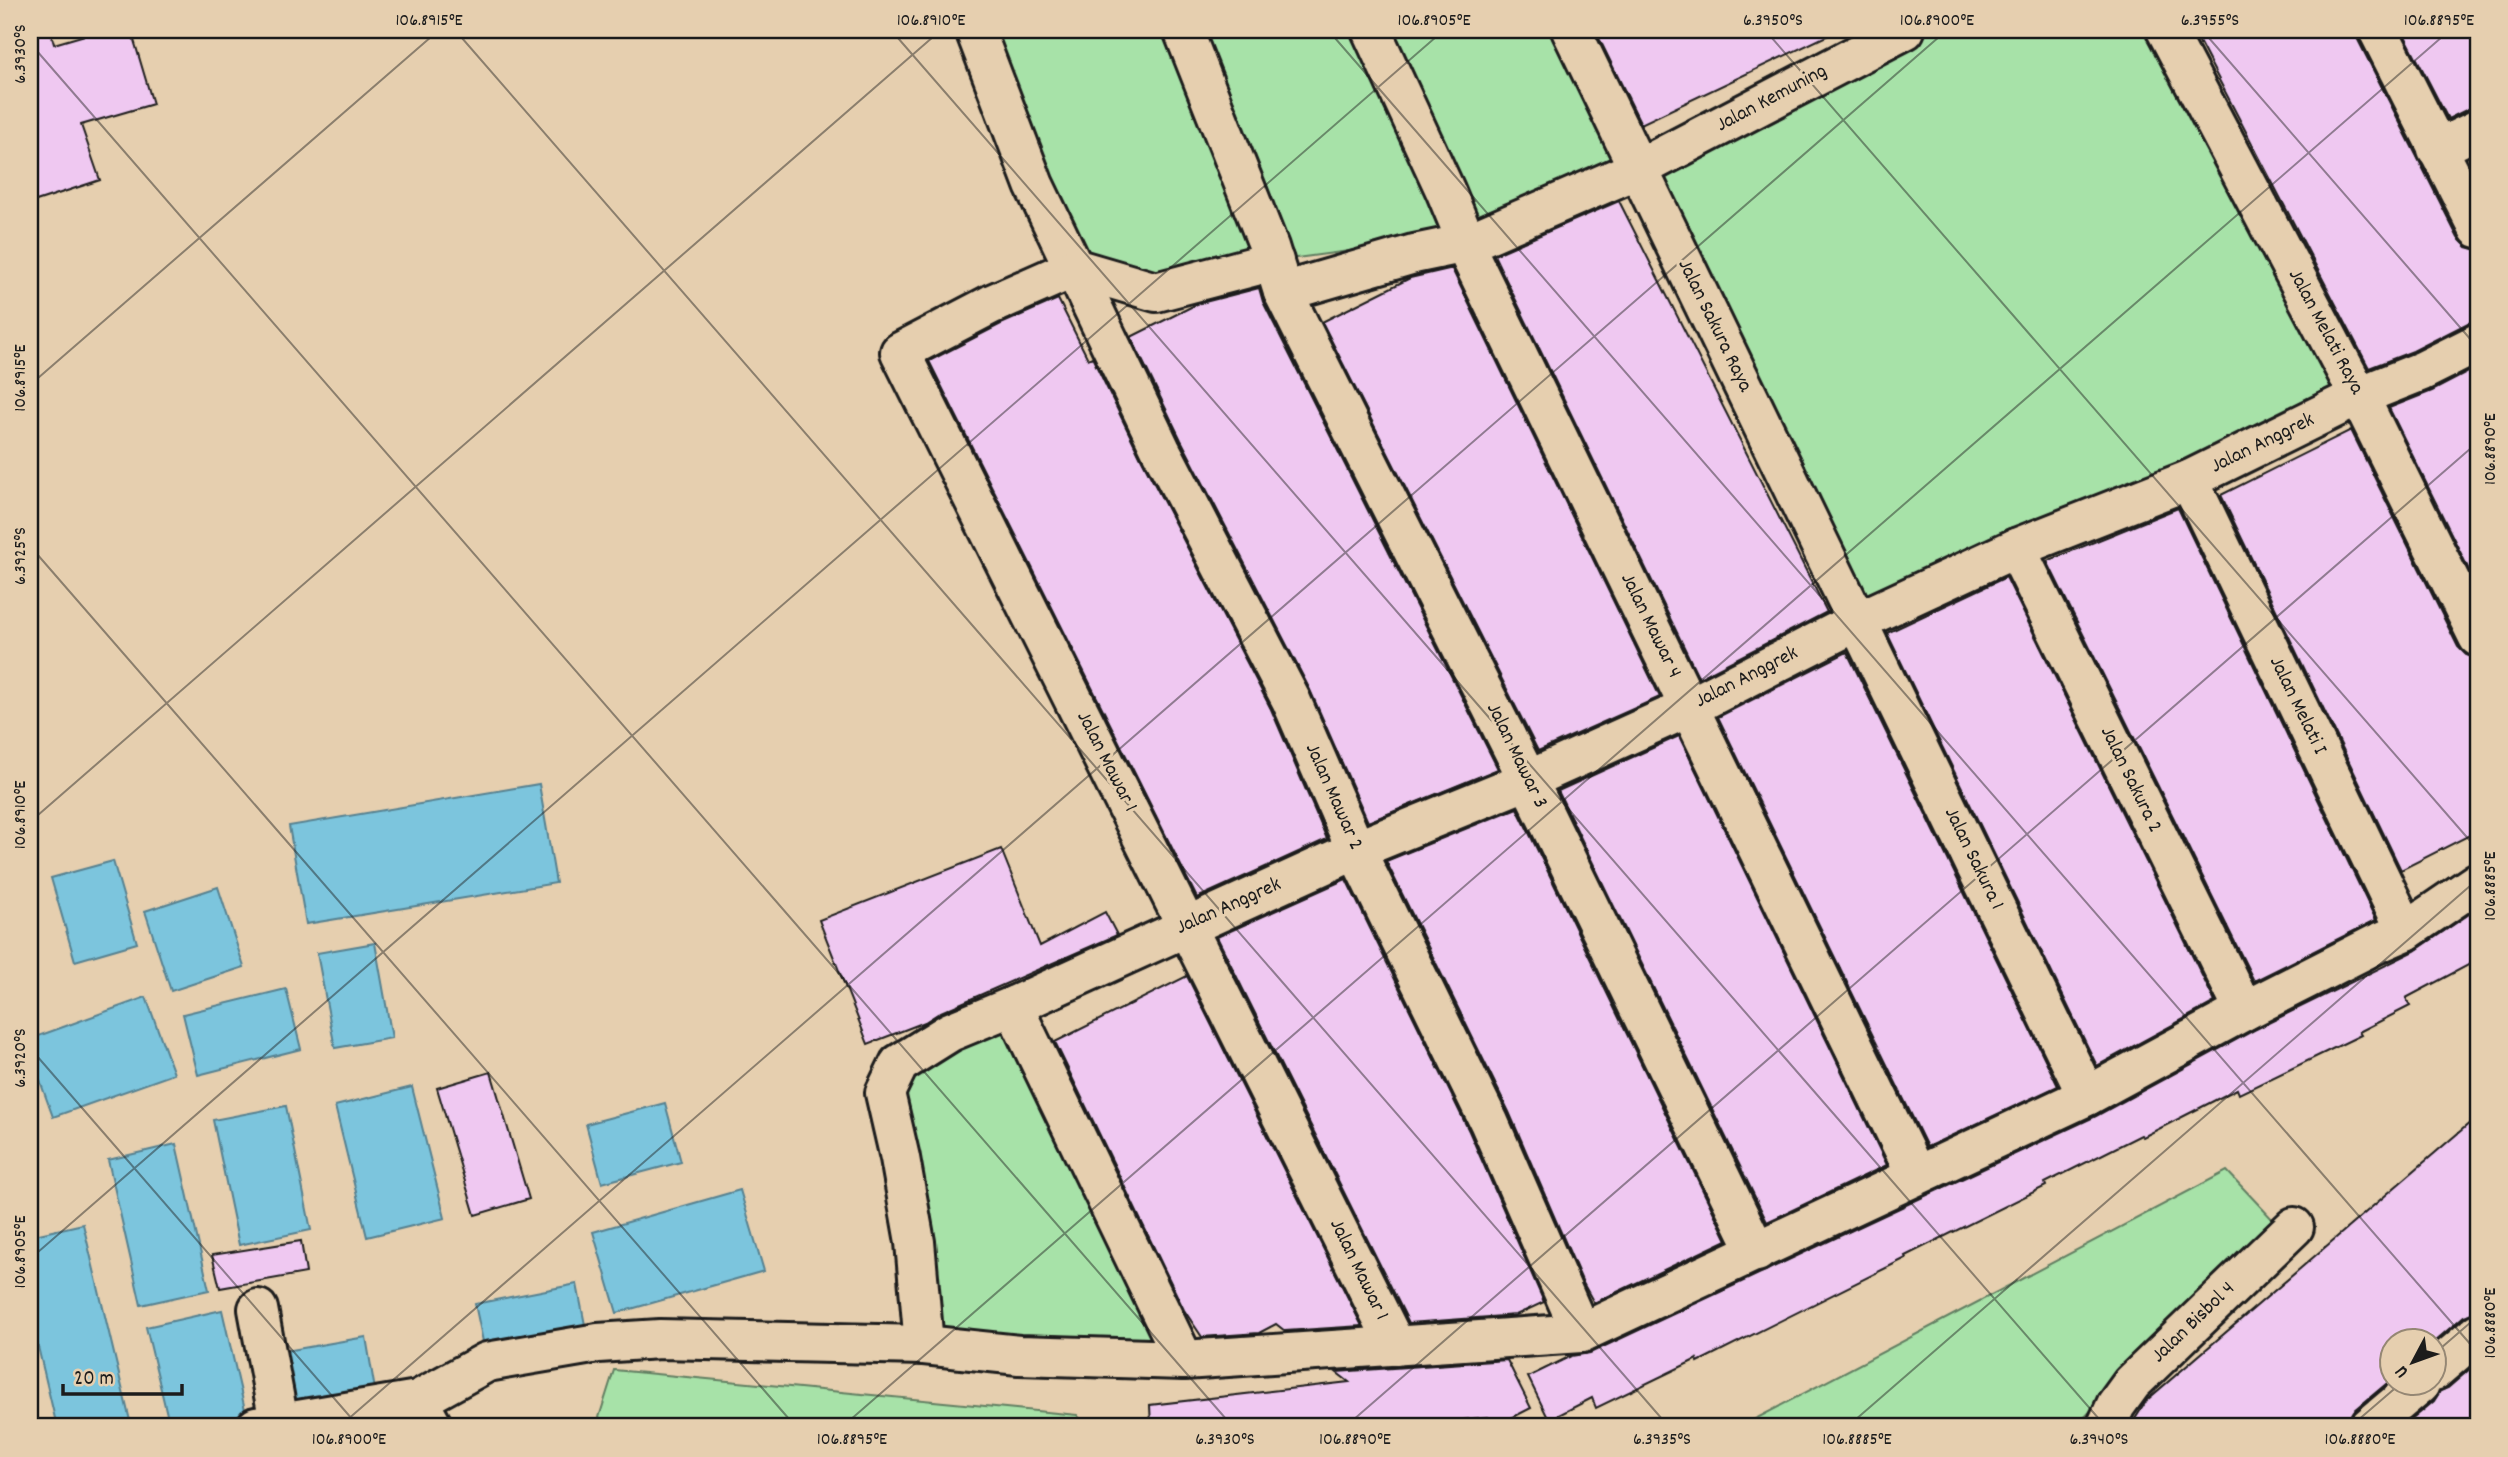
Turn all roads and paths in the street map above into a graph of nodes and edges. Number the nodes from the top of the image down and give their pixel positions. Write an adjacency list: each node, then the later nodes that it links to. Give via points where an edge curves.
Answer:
1 (975, 30): 13 (street, Jalan Mawar 2, via 1034,186)
2 (1183, 30): 14 (street, Jalan Mawar 3)
3 (1371, 30): 12 (street, Jalan Mawar 4)
4 (1571, 30): 10 (street, Jalan Sakura Raya)
5 (1905, 30): 10 (street, Jalan Kemuning)
6 (2166, 30): 16 (street, Jalan Melati Raya)
7 (2378, 30): 9 (street)
8 (2478, 129): 9 (street)
9 (2437, 149): 11 (street)
10 (1638, 169): 12 (street); 19 (street, Jalan Sakura Raya)
11 (2478, 228)
12 (1467, 243): 14 (street); 21 (street, Jalan Mawar 4)
13 (1074, 268): 14 (street, via 1156,292); 23 (street, Jalan Mawar 2, via 1161,450 1291,700); 25 (street, Jalan Mawar 1, via 900,352)
14 (1279, 276): 22 (street, Jalan Mawar 3)
15 (2478, 343): 16 (street, Jalan Anggrek)
16 (2359, 396): 17 (street, Jalan Anggrek); 20 (street, Jalan Melati Raya)
17 (2189, 480): 18 (street, Jalan Anggrek); 26 (street, Jalan Melati I)
18 (2016, 548): 19 (street, Jalan Anggrek); 28 (street, Jalan Sakura 2)
19 (1858, 621): 21 (street, Jalan Anggrek); 29 (street, Jalan Sakura 1)
20 (2478, 637)
21 (1690, 707): 22 (street, Jalan Anggrek); 30 (street, Jalan Mawar 4)
22 (1528, 780): 23 (street, Jalan Anggrek); 32 (street, Jalan Mawar 3)
23 (1356, 850): 25 (street, Jalan Anggrek); 34 (street, Jalan Mawar 2, via 1489,1122)
24 (2478, 881): 26 (street)
25 (1187, 925): 27 (street, Jalan Anggrek); 37 (street, Jalan Mawar 1)
26 (2406, 931): 28 (street)
27 (1013, 1006): 36 (street, Jalan Anggrek, via 950,1032 899,1064 886,1093 915,1242); 39 (street)
28 (2244, 1011): 29 (street)
29 (2087, 1096): 30 (street)
30 (1916, 1175): 32 (street)
31 (2294, 1227): 43 (street, Jalan Bisbol 4, via 2132,1383)
32 (1757, 1252): 34 (street)
33 (258, 1310): 42 (street)
34 (1581, 1333): 37 (street)
35 (2478, 1333): 38 (street)
36 (925, 1345): 39 (street, via 1019,1355); 41 (street, via 660,1339 598,1343 487,1362)
37 (1395, 1346): 39 (street)
38 (2448, 1359)
39 (1184, 1360)
40 (2403, 1398): 44 (street)
41 (426, 1413): 42 (street)
42 (267, 1425)
43 (2106, 1427)
44 (2369, 1427)

